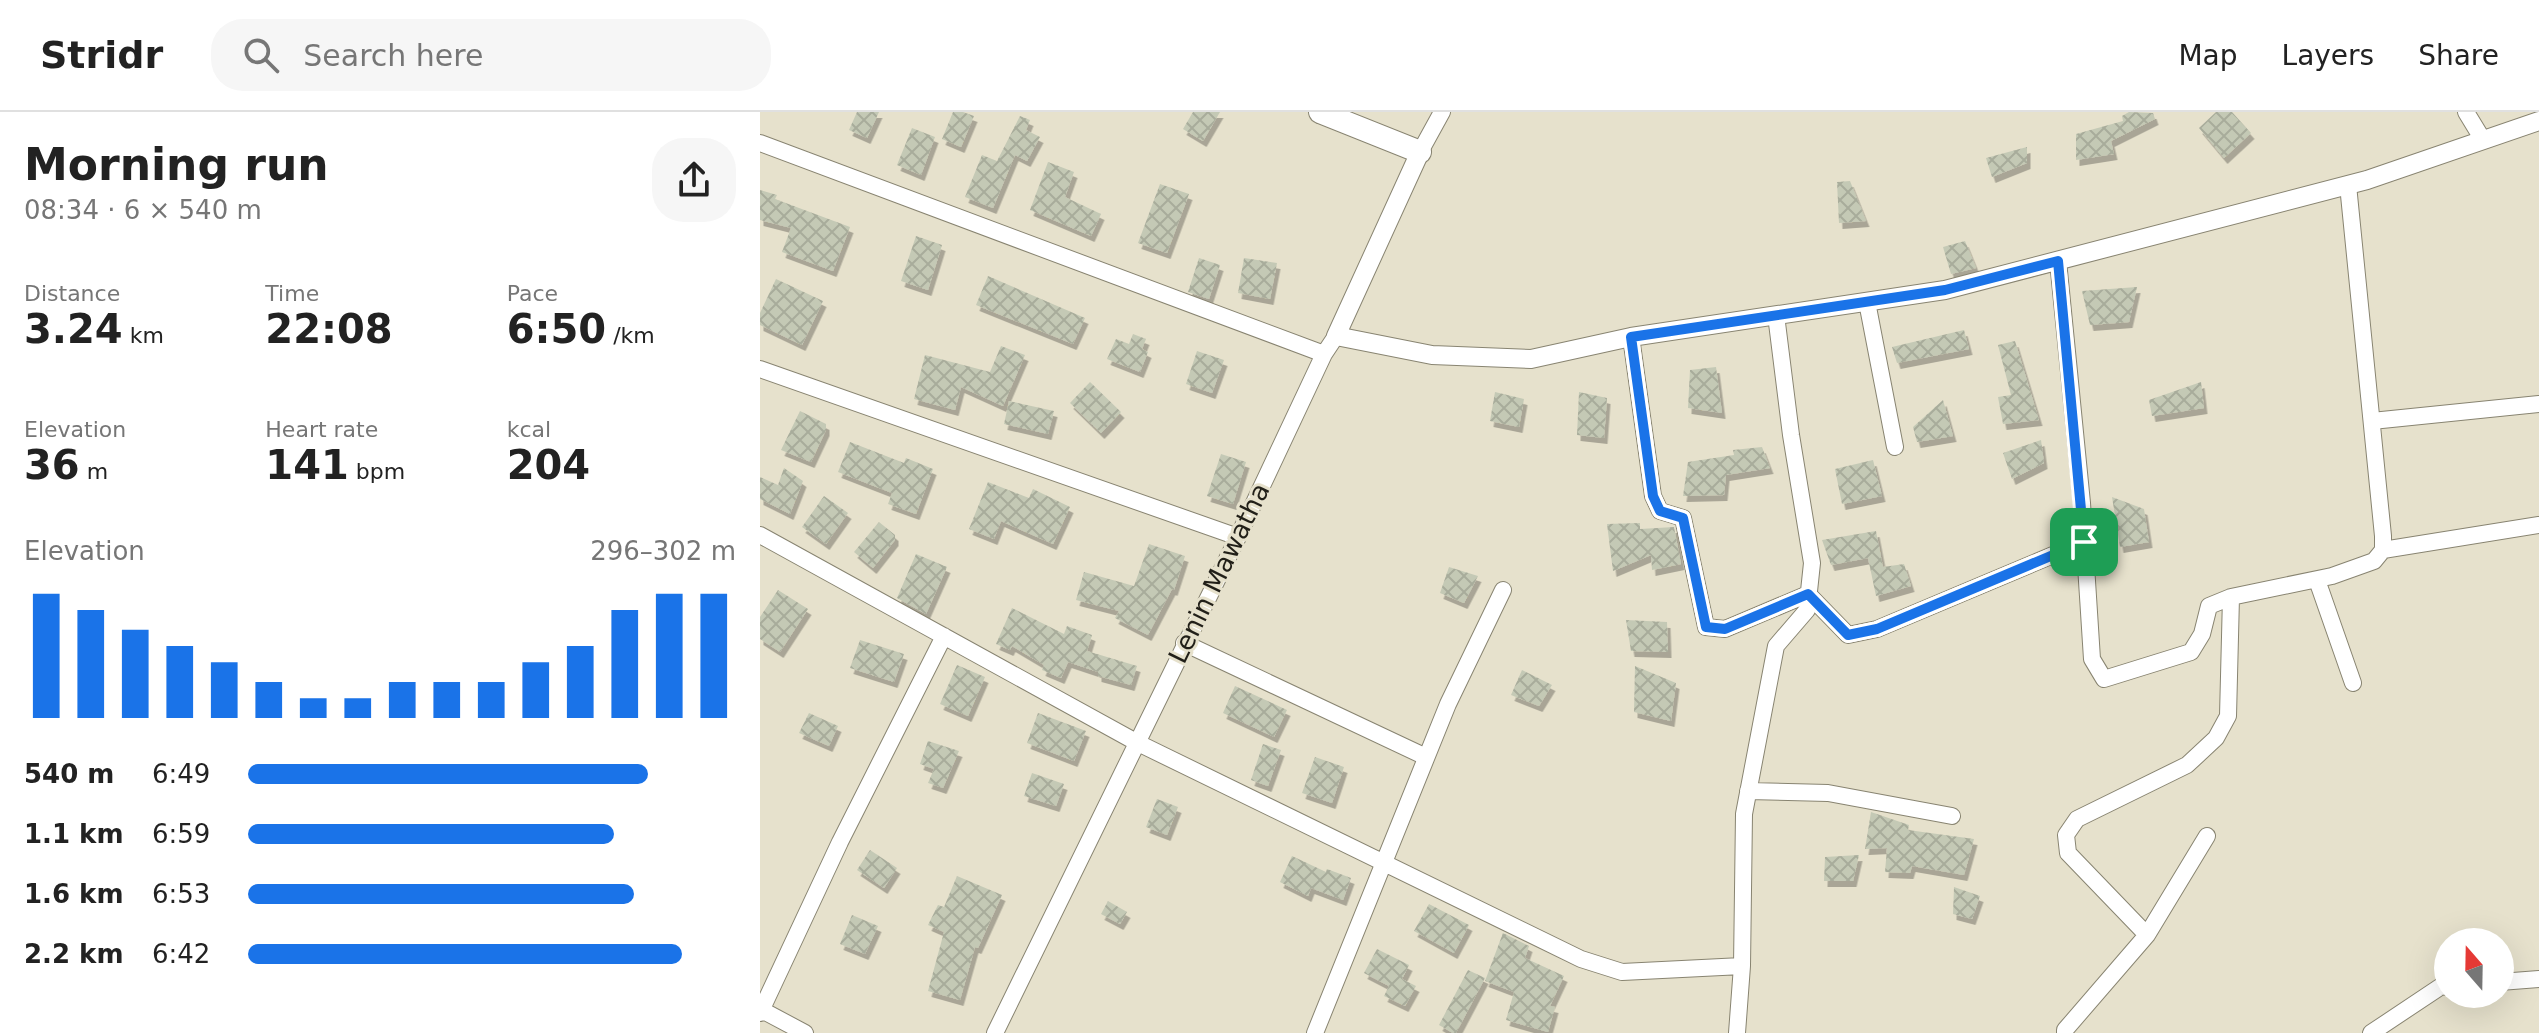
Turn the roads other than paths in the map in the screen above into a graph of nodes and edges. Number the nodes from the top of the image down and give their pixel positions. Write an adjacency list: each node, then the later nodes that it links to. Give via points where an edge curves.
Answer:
1 (1320, 112): 7 (main road)
2 (1442, 112): 7 (street, Lenin Mawatha)
3 (2466, 112): 5 (street)
4 (2539, 121): 5 (street)
5 (2483, 140): 8 (street)
6 (760, 143): 14 (street)
7 (1420, 152): 12 (street, Lenin Mawatha)
8 (2348, 185): 9 (street); 17 (street)
9 (2058, 261): 10 (street, via 1945,290); 22 (street)
10 (1867, 302): 11 (street); 18 (street)
11 (1776, 315): 13 (street); 26 (street, via 1812,563)
12 (1336, 336): 13 (street, via 1432,355 1531,359); 14 (street, Lenin Mawatha)
13 (1631, 337): 26 (street, via 1653,496 1660,511 1683,518 1706,627 1725,629)
14 (1324, 354): 21 (street, Lenin Mawatha)
15 (760, 369): 21 (street)
16 (2539, 404): 17 (street)
17 (2372, 421): 23 (street)
18 (1895, 447)
19 (2539, 525): 23 (street)
20 (760, 535): 28 (street)
21 (1238, 537): 29 (street, Lenin Mawatha)
22 (2084, 542): 26 (street, via 1877,629 1848,635); 27 (street, via 2092,659 2104,679 2191,652 2209,606)
23 (2383, 550): 24 (street, via 2374,561)
24 (2317, 580): 27 (street); 30 (street)
25 (1503, 590): 32 (street)
26 (1808, 594): 33 (street, via 1807,610 1776,646)
27 (2231, 597): 37 (street, via 2228,716 2216,738 2187,765 2077,819 2066,835 2068,853)
28 (944, 636): 31 (street); 42 (street)
29 (1184, 643): 31 (street, Lenin Mawatha); 32 (street)
30 (2353, 683)
31 (1136, 742): 36 (street); 44 (street, Lenin Mawatha)
32 (1426, 757): 36 (street)
33 (1748, 791): 34 (street, via 1828,793); 38 (street)
34 (1952, 816)
35 (2207, 836): 37 (street)
36 (1384, 861): 38 (street, via 1581,959 1622,972); 45 (street)
37 (2147, 935): 47 (street)
38 (1742, 966): 46 (street)
39 (2539, 979): 40 (street)
40 (2514, 981)
41 (2434, 991): 48 (street)
42 (760, 1011): 43 (street)
43 (805, 1033)
44 (995, 1033)
45 (1315, 1033)
46 (1737, 1033)
47 (2065, 1033)
48 (2371, 1033)

